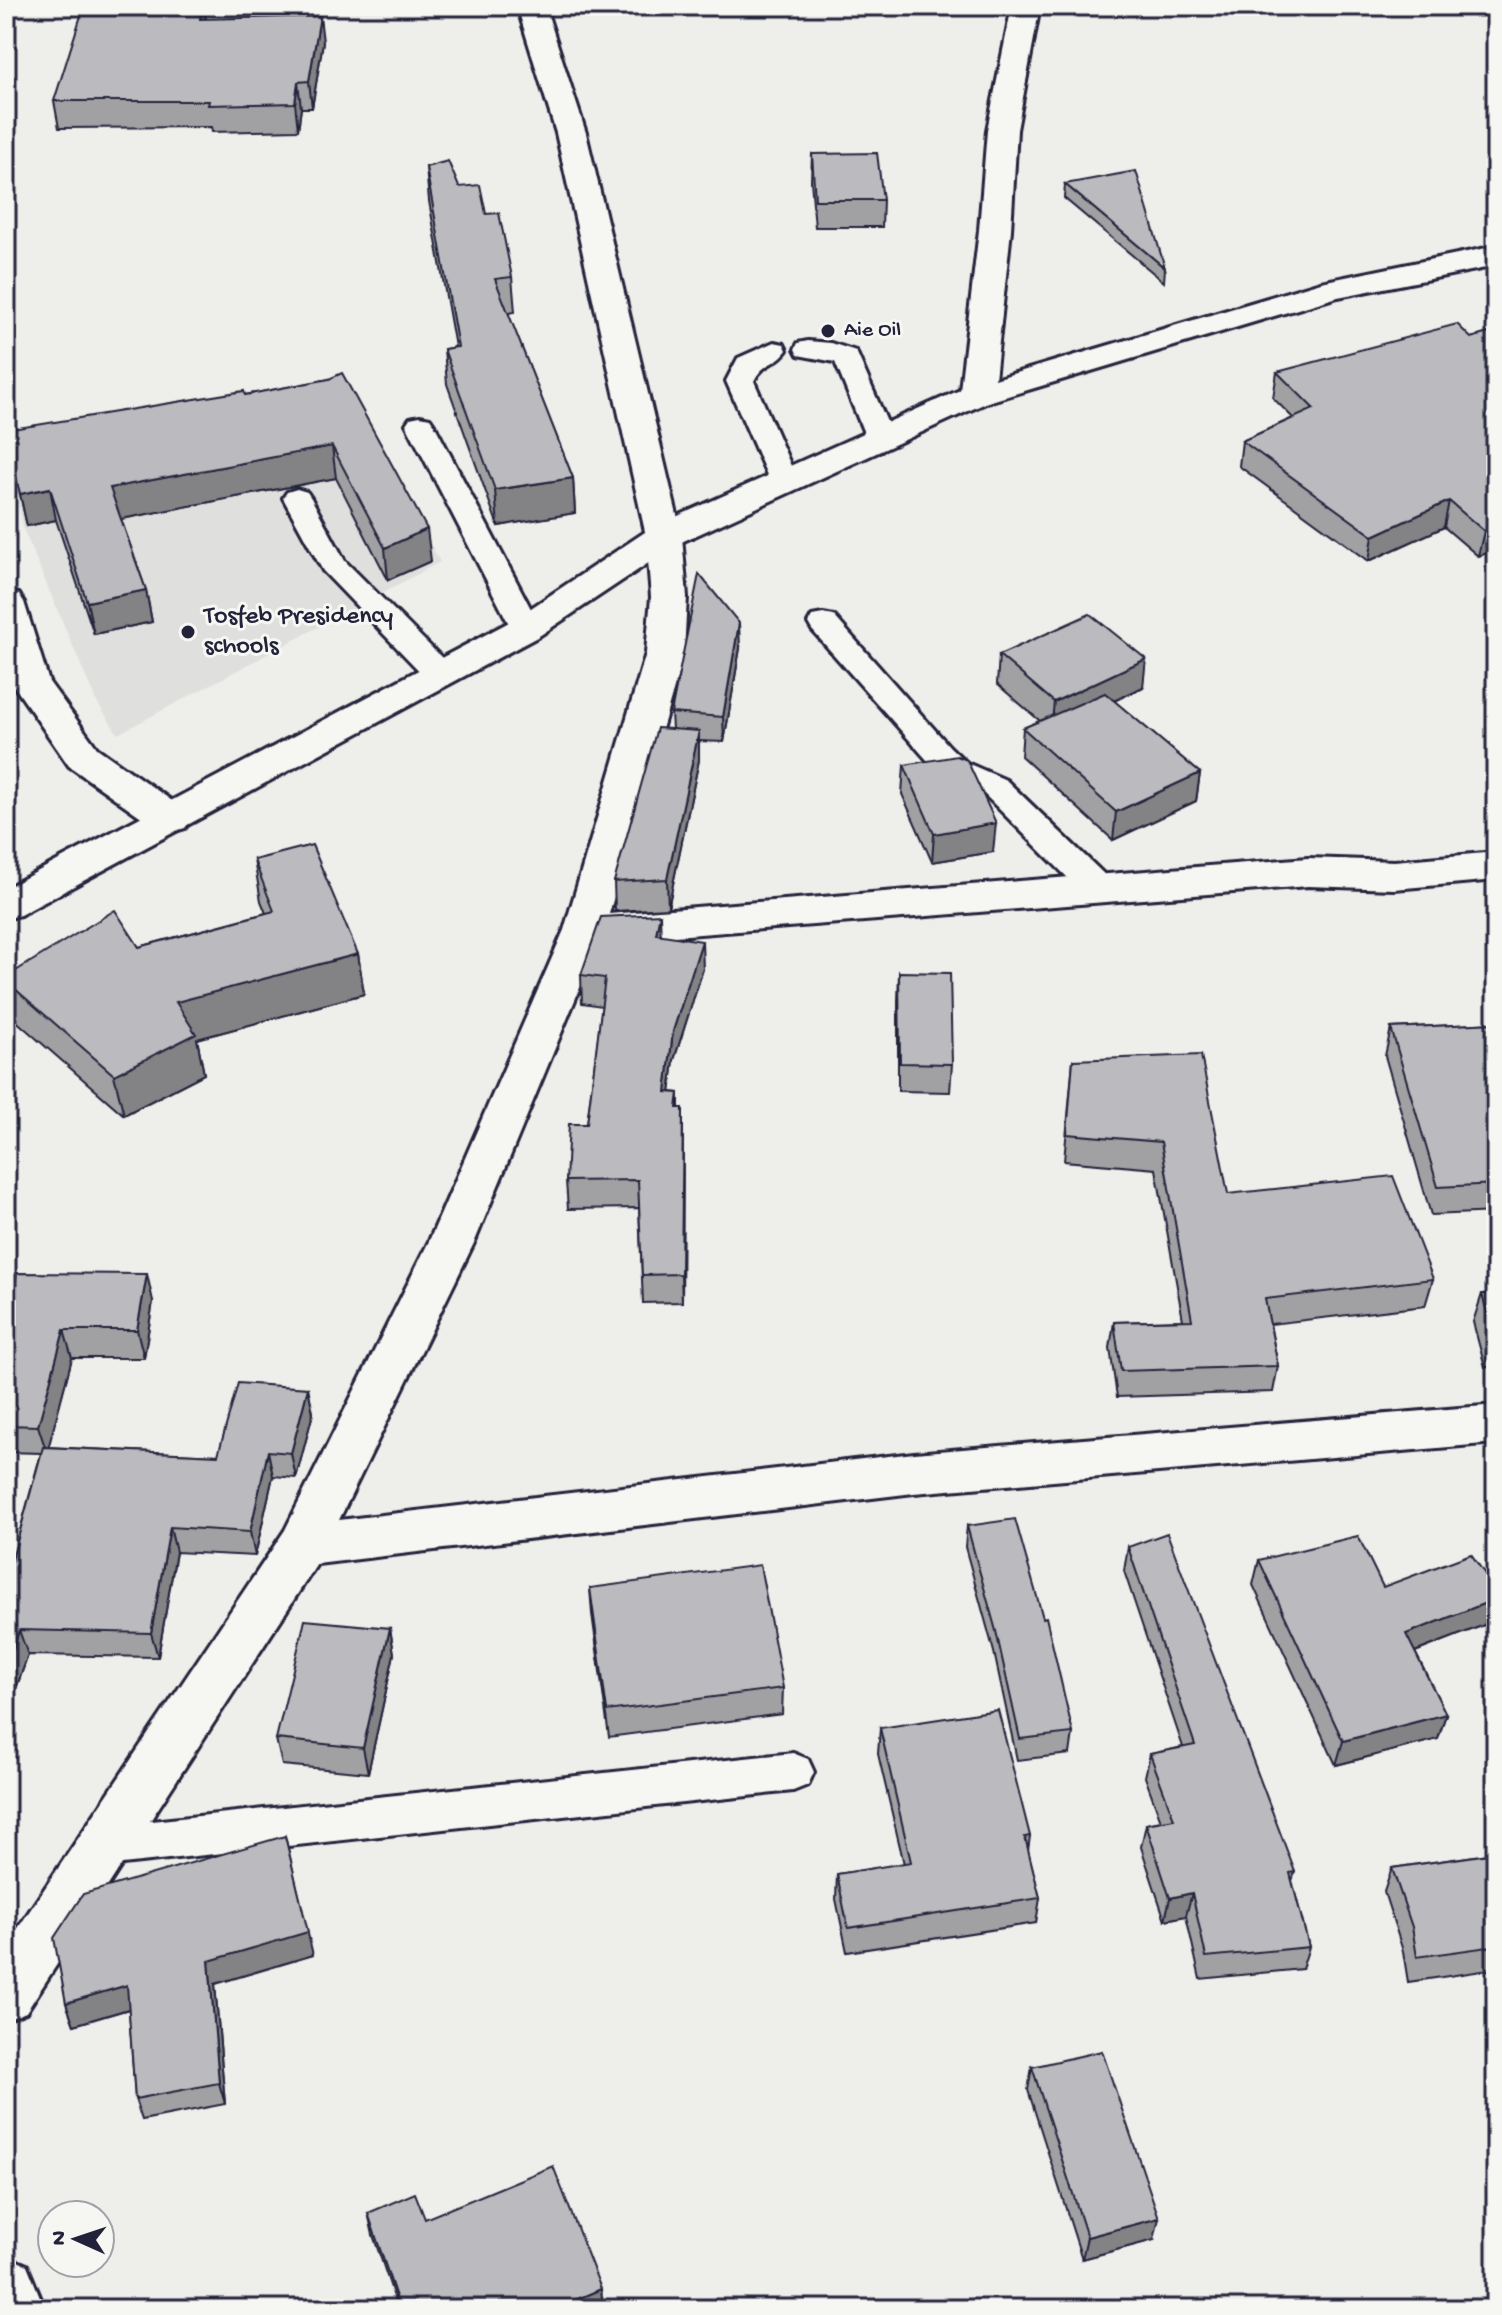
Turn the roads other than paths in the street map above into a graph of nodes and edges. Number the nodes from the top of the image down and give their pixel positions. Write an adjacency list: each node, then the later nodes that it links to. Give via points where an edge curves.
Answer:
1 (531, 6): 11 (street, via 571,133)
2 (1026, 6): 6 (street, via 1002,130)
3 (1496, 256): 6 (street, via 1332,289)
4 (808, 349): 8 (lane, via 846,357)
5 (774, 350): 9 (lane, via 748,364 740,381)
6 (976, 395): 8 (street)
7 (420, 424): 14 (lane)
8 (880, 438): 9 (street)
9 (784, 482): 11 (street)
10 (297, 498): 15 (lane, via 333,565)
11 (664, 536): 14 (street); 20 (street, via 669,597 665,653)
12 (6, 602): 16 (street, via 31,683 83,757)
13 (823, 623): 18 (lane, via 956,770 995,787)
14 (526, 628): 15 (street)
15 (440, 674): 16 (street)
16 (171, 819): 19 (street)
17 (1496, 866): 18 (street, via 1394,875 1308,872)
18 (1099, 889): 20 (street)
19 (6, 905)
20 (584, 930): 22 (street, via 452,1241)
21 (1496, 1424): 22 (street, via 914,1473)
22 (302, 1545): 24 (street)
23 (793, 1772): 24 (lane)
24 (104, 1846): 25 (street)
25 (6, 1994)
26 (6, 2286): 27 (street)
27 (15, 2309)

